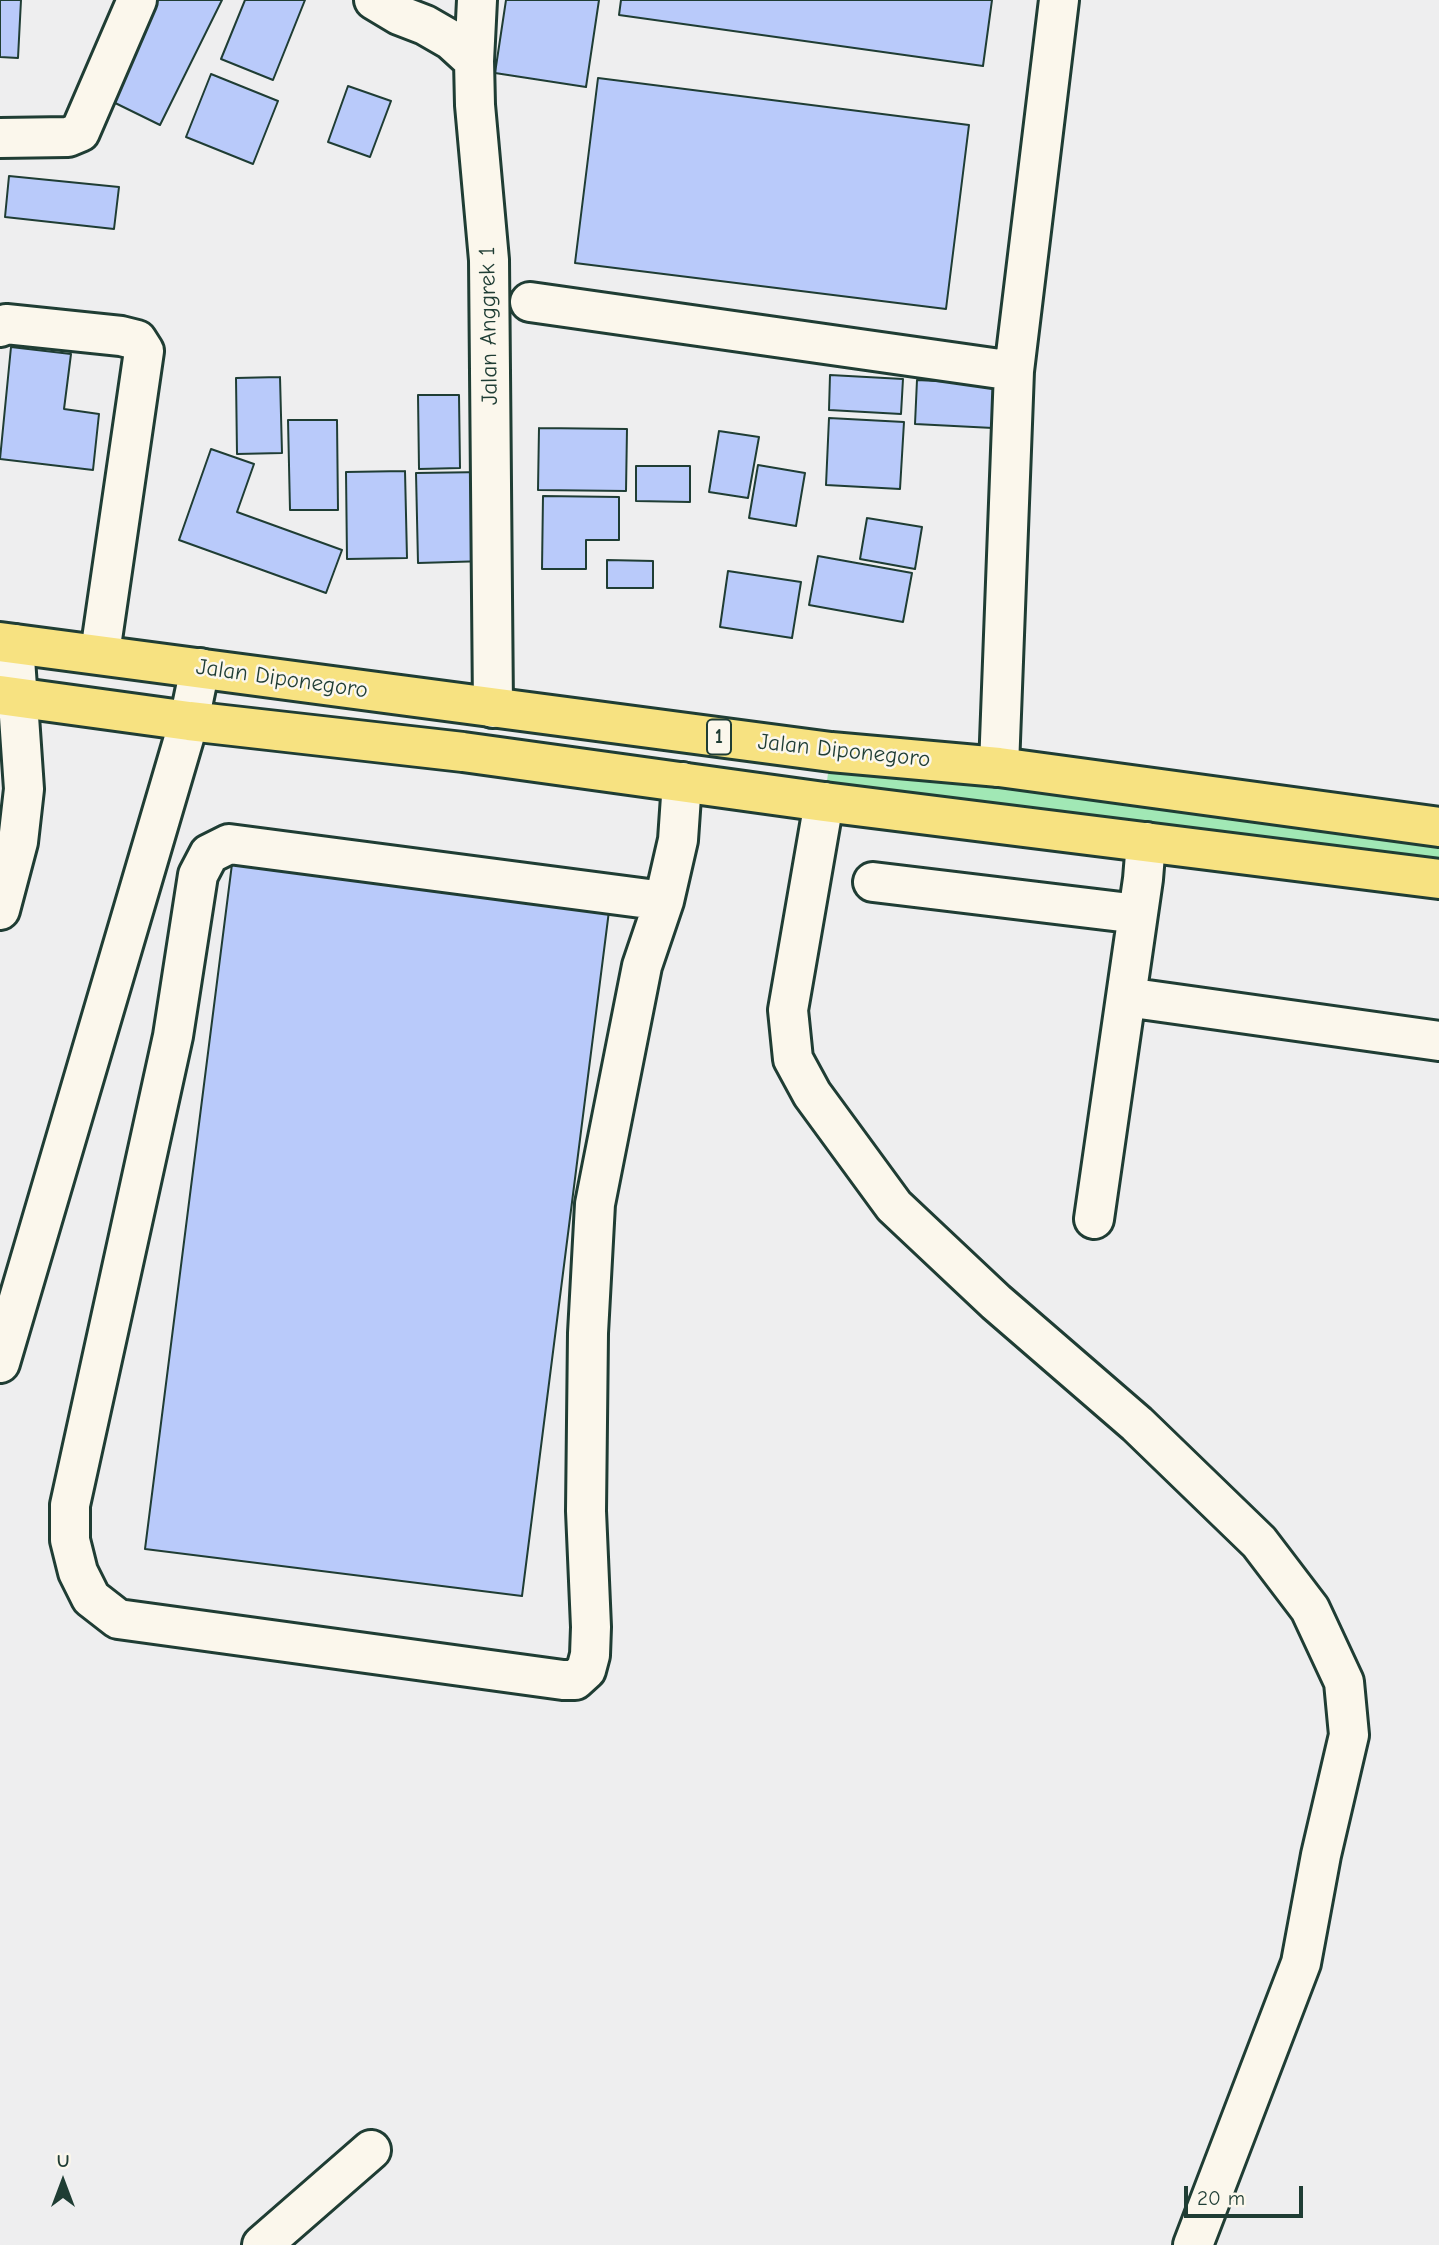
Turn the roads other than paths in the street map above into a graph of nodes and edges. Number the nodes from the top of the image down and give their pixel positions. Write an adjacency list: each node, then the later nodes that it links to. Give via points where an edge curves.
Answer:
1 (137, 0): 6 (street, via 80,132 68,138)
2 (374, 0): 5 (street, via 450,40)
3 (477, 0): 5 (street, Jalan Anggrek 1)
4 (1059, 0): 9 (street)
5 (474, 61): 14 (street, Jalan Anggrek 1, via 489,260)
6 (0, 138)
7 (530, 302): 9 (street)
8 (0, 327): 11 (street, via 121,336 137,340 144,351)
9 (1014, 371): 16 (street)
10 (7, 643): 11 (highway, Jalan Diponegoro / 1); 13 (street)
11 (100, 653): 12 (highway, Jalan Diponegoro / 1)
12 (200, 668): 14 (highway, Jalan Diponegoro / 1); 15 (street)
13 (8, 696): 15 (highway, 1); 24 (street, via 24,789 18,842)
14 (493, 708): 16 (highway, Jalan Diponegoro / 1, via 831,752)
15 (188, 721): 17 (highway, 1); 29 (street)
16 (999, 767): 19 (highway, Jalan Diponegoro / 1)
17 (682, 782): 18 (highway, 1); 23 (street, via 678,840)
18 (824, 802): 20 (highway, 1); 32 (street, via 788,1010 793,1059 812,1094 894,1206 1137,1424 1259,1542 1310,1609 1344,1682 1349,1735 1301,1963)
19 (1439, 827)
20 (1146, 842): 21 (highway, 1); 25 (street)
21 (1439, 879)
22 (873, 882): 25 (street)
23 (664, 901): 23 (street, via 229,844 209,854 198,875 173,1036 70,1505 70,1540 91,1598 118,1619 564,1680 575,1680 586,1670 591,1627 586,1511 588,1333 595,1204 642,966)
24 (0, 910)
25 (1138, 914): 26 (street)
26 (1126, 997): 27 (street); 28 (street)
27 (1439, 1041)
28 (1094, 1219)
29 (0, 1363)
30 (371, 2150): 31 (street)
31 (262, 2245)
32 (1193, 2245)

